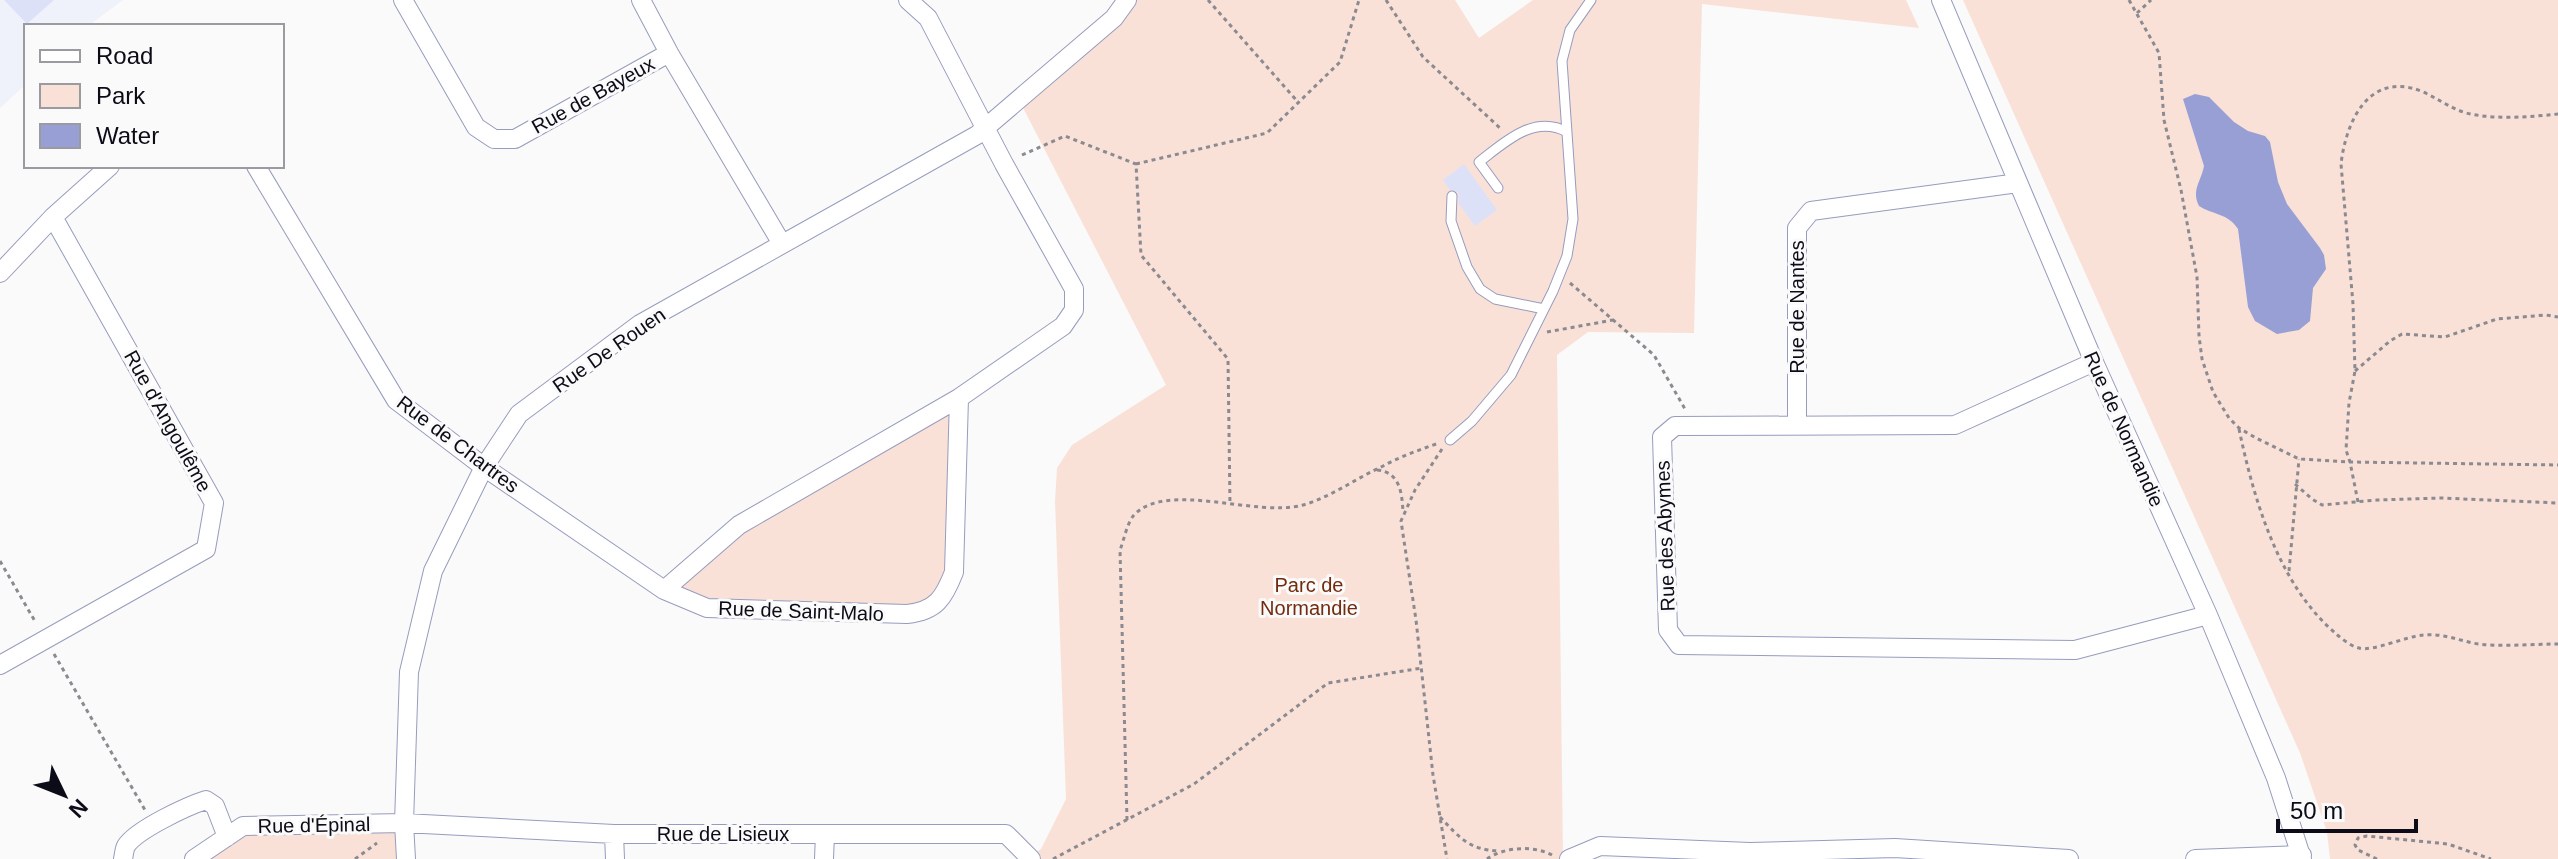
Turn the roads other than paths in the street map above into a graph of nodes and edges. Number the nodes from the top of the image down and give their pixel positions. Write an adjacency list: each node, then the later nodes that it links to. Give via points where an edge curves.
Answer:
1 (403, 0): 7 (street, Rue de Bayeux, via 476,127 494,139 515,139)
2 (641, 0): 7 (street, Rue de Bayeux)
3 (908, 0): 8 (street, via 928,18)
4 (1127, 0): 8 (street, Rue De Rouen, via 1114,18)
5 (1591, 0): 9 (lane, via 1570,30 1562,61)
6 (1941, 0): 12 (street, Rue de Normandie)
7 (669, 53): 16 (street, Rue de Bayeux)
8 (985, 128): 16 (street, Rue De Rouen); 20 (street, via 1074,289 1074,310 1063,326)
9 (1567, 132): 13 (lane, via 1543,124 1529,127 1479,162); 18 (lane, via 1573,219 1567,256)
10 (108, 168): 15 (street)
11 (257, 168): 23 (street, Rue de Chartres, via 396,400)
12 (2018, 183): 19 (street, Rue de Normandie); 21 (street, Rue de Nantes, via 1811,211 1797,228)
13 (1498, 188)
14 (1452, 196): 18 (lane, via 1451,221 1480,289 1495,299)
15 (53, 217): 17 (street); 26 (street, Rue d'Angoulême, via 214,503 206,549)
16 (782, 244): 23 (street, Rue De Rouen, via 640,324 519,414)
17 (0, 273)
18 (1544, 309): 22 (lane, via 1511,375)
19 (2094, 362): 21 (street, Rue des Abymes, via 1955,425); 25 (street, Rue de Normandie)
20 (959, 398): 24 (street, via 739,525); 24 (street, Rue de Saint-Malo, via 954,572 945,595 924,612 707,608)
21 (1797, 424): 25 (street, Rue des Abymes, via 1675,426 1662,437 1668,630 1679,645 2075,650)
22 (1450, 440)
23 (484, 467): 24 (street, Rue de Chartres); 27 (street, Rue De Rouen, via 433,571 409,672)
24 (664, 590)
25 (2208, 615): 33 (street, Rue de Normandie, via 2276,778)
26 (0, 665)
27 (404, 823): 28 (street, Rue de Lisieux); 30 (street, Rue d'Épinal, via 243,826); 36 (street, Rue De Rouen)
28 (614, 834): 29 (street, Rue de Lisieux); 37 (street)
29 (825, 834): 38 (street); 39 (street, Rue de Lisieux, via 1006,834)
30 (227, 837): 34 (street, via 215,806 206,800 184,806 134,838); 35 (street, Rue d'Épinal)
31 (1874, 854): 32 (street); 41 (street)
32 (1750, 856): 40 (street, via 1600,846)
33 (2302, 857): 42 (street)
34 (123, 859)
35 (194, 859)
36 (406, 859)
37 (615, 859)
38 (824, 859)
39 (1031, 859)
40 (1569, 859)
41 (2069, 859)
42 (2195, 859)

